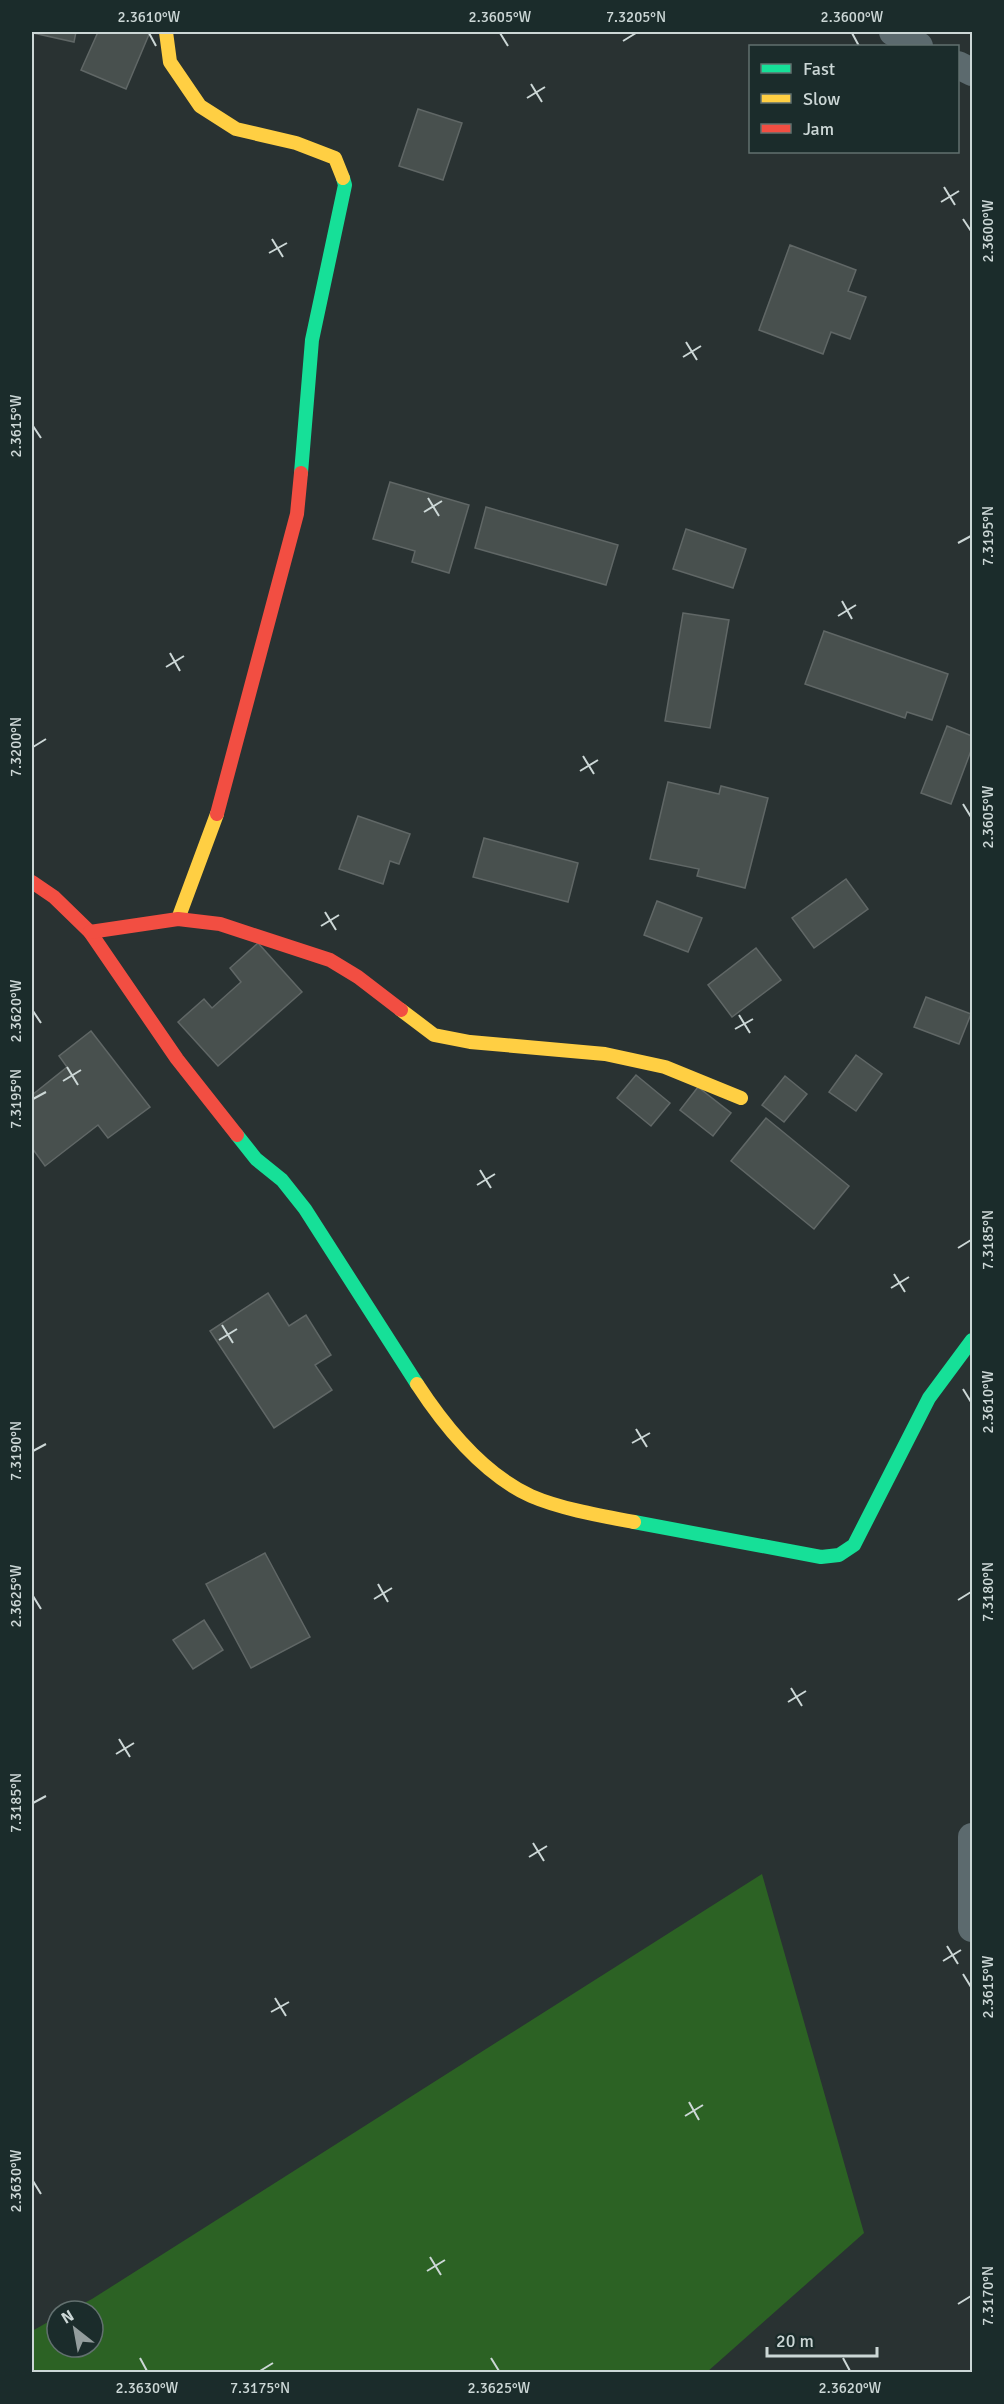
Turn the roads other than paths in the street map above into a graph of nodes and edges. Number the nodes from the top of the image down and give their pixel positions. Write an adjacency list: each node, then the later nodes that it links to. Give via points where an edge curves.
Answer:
1 (166, 32): 5 (street, via 170,62 200,106 236,129 296,143 335,158 345,185 312,340 297,514 221,802)
2 (893, 32): 3 (street)
3 (917, 45)
4 (32, 882): 6 (street, via 54,897)
5 (177, 919): 6 (street); 7 (street, via 220,924 330,960 434,1035 605,1054 664,1067)
6 (90, 932): 8 (street, via 177,1059 256,1159 282,1180 304,1209 457,1438 496,1474 531,1496 589,1513 835,1557 854,1545 929,1398)
7 (741, 1098)
8 (972, 1340)
9 (972, 1837): 10 (street)
10 (972, 1928)

